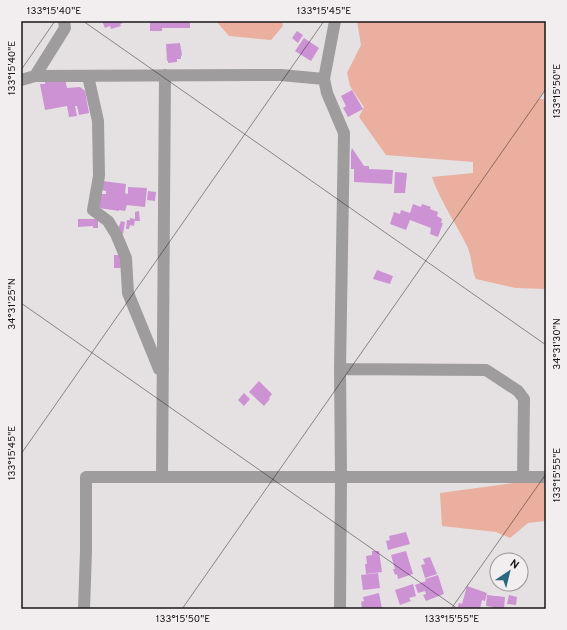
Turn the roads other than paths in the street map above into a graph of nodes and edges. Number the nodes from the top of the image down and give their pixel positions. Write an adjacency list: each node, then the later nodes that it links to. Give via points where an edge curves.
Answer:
1 (64, 21): 4 (street, via 65,28)
2 (335, 21): 7 (street)
3 (165, 75): 5 (street); 7 (street, via 281,75); 9 (street)
4 (35, 76): 5 (street); 6 (street)
5 (88, 76): 9 (street, via 98,121 99,176 93,210 108,221 116,234 126,258 128,293 159,369)
6 (21, 80)
7 (324, 80): 8 (street, via 344,133)
8 (340, 368): 11 (street); 12 (street, via 486,370 518,391 524,399)
9 (163, 369): 10 (street)
10 (162, 477): 11 (street); 14 (street, via 86,476)
11 (341, 477): 12 (street); 15 (street)
12 (523, 477): 13 (street)
13 (546, 477)
14 (84, 609)
15 (340, 609)

